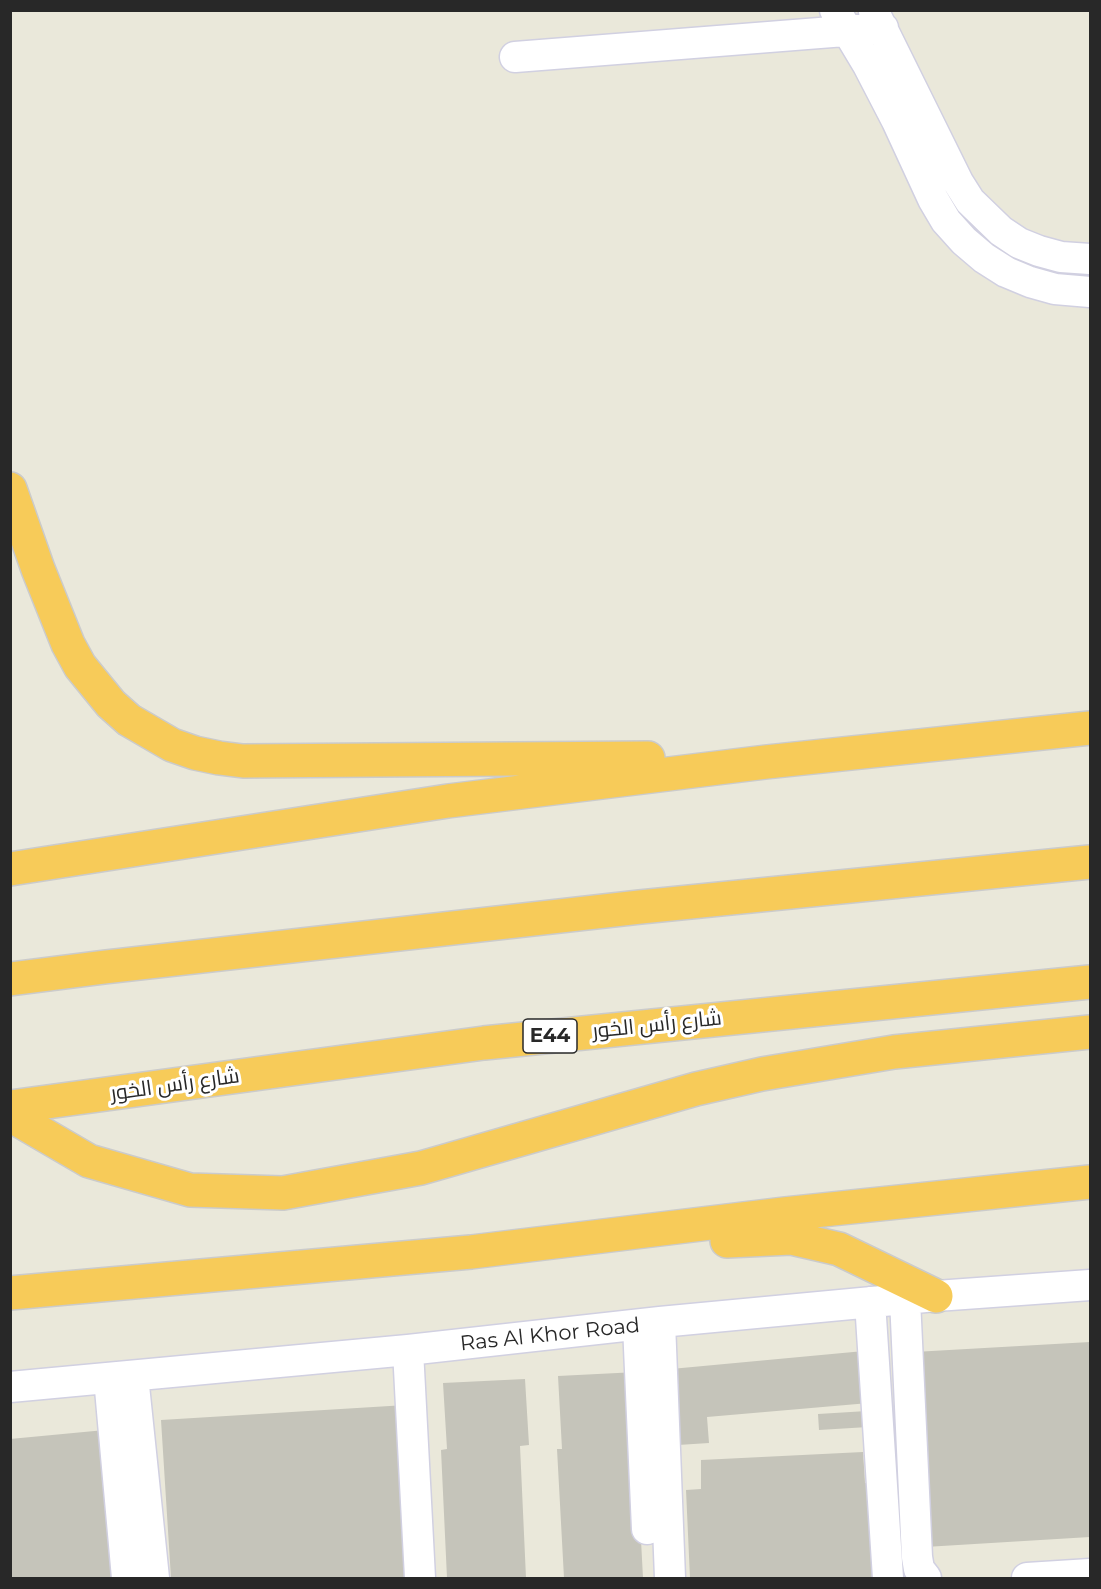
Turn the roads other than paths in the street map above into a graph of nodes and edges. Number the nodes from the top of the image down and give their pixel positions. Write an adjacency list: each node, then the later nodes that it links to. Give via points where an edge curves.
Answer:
1 (878, 20): 2 (street); 4 (street, via 958,182 977,209 1019,243 1060,257)
2 (841, 21): 3 (street); 5 (street, via 897,121 933,199 964,241 991,263 1030,282)
3 (515, 57)
4 (1090, 259)
5 (1090, 292)
6 (10, 489): 8 (highway, via 38,569 80,666 129,720 180,747 243,761 671,758)
7 (1090, 728): 8 (highway)
8 (766, 762): 10 (highway, via 448,801)
9 (1090, 861): 11 (highway, via 640,907)
10 (10, 869)
11 (10, 979)
12 (1090, 982): 14 (highway, شارع رأس الخور / E44, via 484,1042)
13 (1090, 1032): 15 (highway, via 894,1052 762,1074 696,1089 422,1168 283,1193 190,1190 88,1161)
14 (10, 1107)
15 (10, 1115)
16 (1090, 1182): 17 (highway)
17 (471, 1252): 19 (highway); 20 (highway, via 791,1238 839,1249)
18 (1090, 1285): 20 (street, Ras Al Khor Road)
19 (10, 1293)
20 (920, 1297): 21 (street, Ras Al Khor Road); 33 (street, via 917,1557)
21 (870, 1302): 22 (street, Ras Al Khor Road); 32 (street)
22 (649, 1324): 23 (street, Ras Al Khor Road); 30 (street); 31 (street)
23 (408, 1350): 24 (street, Ras Al Khor Road); 29 (street)
24 (121, 1377): 25 (street, Ras Al Khor Road); 27 (street); 28 (street)
25 (10, 1387)
26 (1090, 1574): 34 (street)
27 (127, 1578)
28 (154, 1578)
29 (420, 1578)
30 (649, 1578)
31 (670, 1578)
32 (888, 1578)
33 (926, 1578)
34 (1027, 1578)

